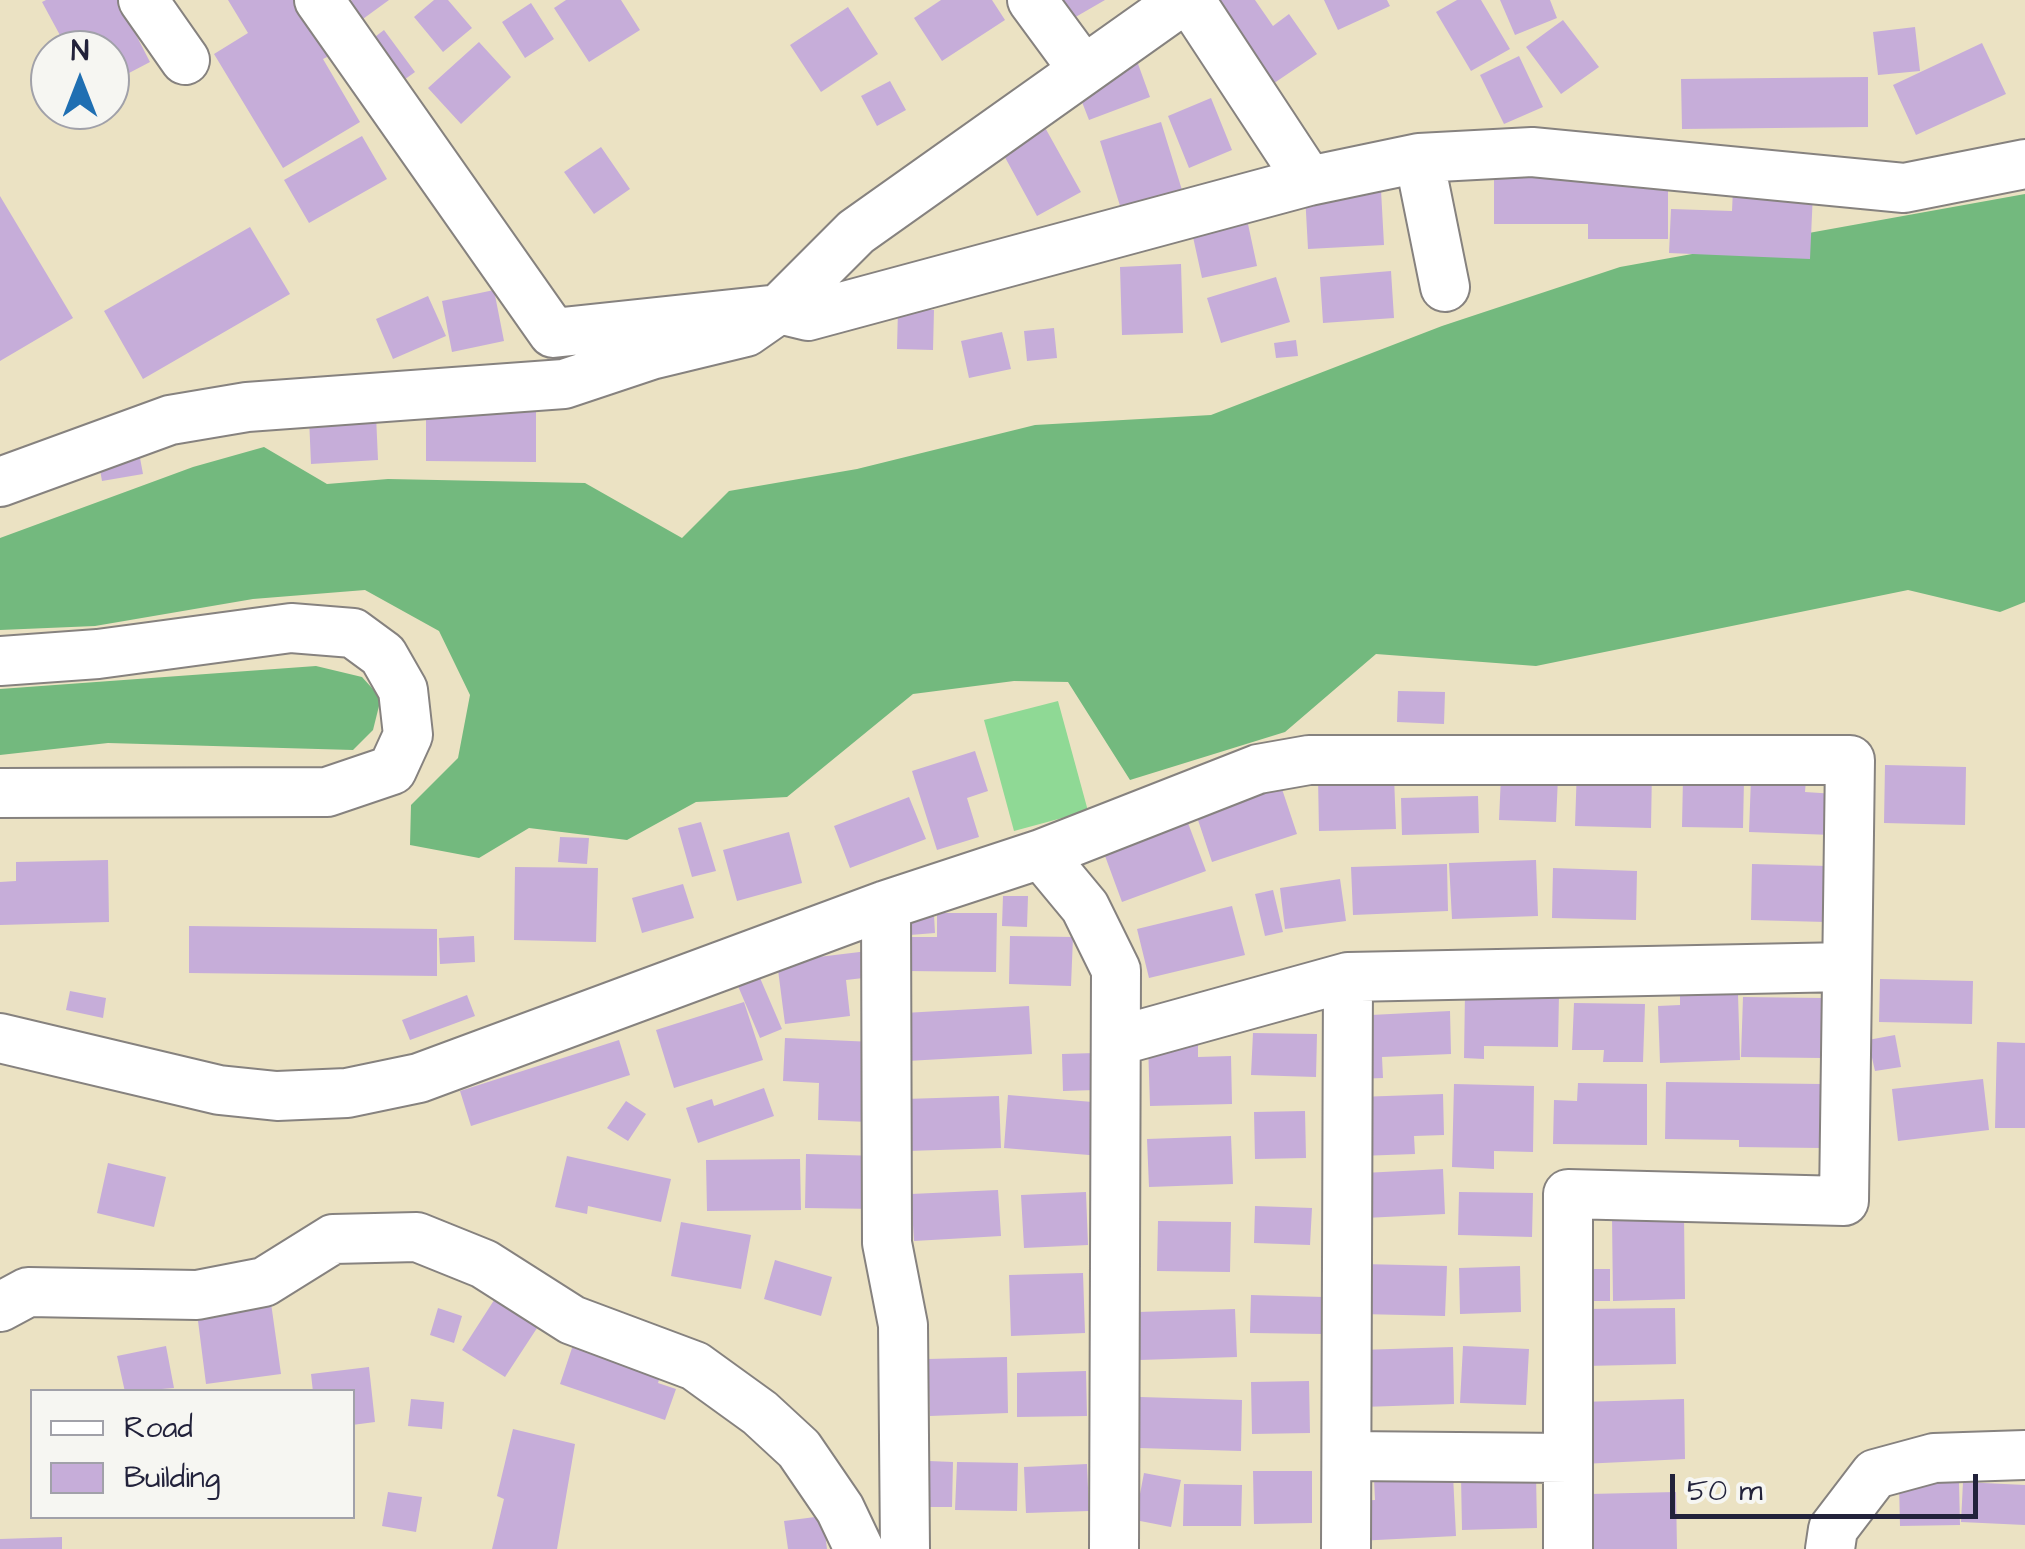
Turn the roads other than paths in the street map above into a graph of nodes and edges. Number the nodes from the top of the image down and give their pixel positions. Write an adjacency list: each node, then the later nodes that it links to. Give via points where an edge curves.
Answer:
1 (144, 0): 5 (street)
2 (319, 0): 11 (street, via 553,332)
3 (1032, 0): 6 (street)
4 (1187, 0): 6 (street); 9 (street)
5 (185, 60)
6 (1082, 68): 11 (street, via 856,232)
7 (1419, 158): 8 (street, via 1532,152 1904,188); 9 (street); 10 (street)
8 (2025, 164)
9 (1310, 181): 11 (street, via 808,316)
10 (1446, 287)
11 (778, 309): 12 (street, via 746,332 564,384 246,407 170,420)
12 (0, 482)
13 (0, 661): 14 (street, via 291,628 354,633 383,655 403,690 408,734 392,770 327,792)
14 (0, 792)
15 (1040, 854): 16 (street); 17 (street, via 1258,768 1310,760 1850,760); 20 (street, via 1085,907 1116,970)
16 (886, 904): 19 (street, via 419,1078 347,1093 220,1090); 26 (street, via 887,1243 903,1325)
17 (1847, 967): 18 (street); 24 (street, via 1844,1201 1568,1194)
18 (1348, 978): 20 (street); 23 (street)
19 (0, 1038)
20 (1117, 1041): 27 (street)
21 (0, 1307): 25 (street, via 28,1292 197,1295 264,1282 333,1239 417,1237 484,1264 572,1320 694,1366 799,1449)
22 (2025, 1455): 30 (street, via 1934,1458 1876,1474 1833,1529)
23 (1346, 1456): 24 (street); 28 (street)
24 (1568, 1458): 29 (street)
25 (859, 1549)
26 (905, 1549)
27 (1114, 1549)
28 (1346, 1549)
29 (1568, 1549)
30 (1830, 1549)

